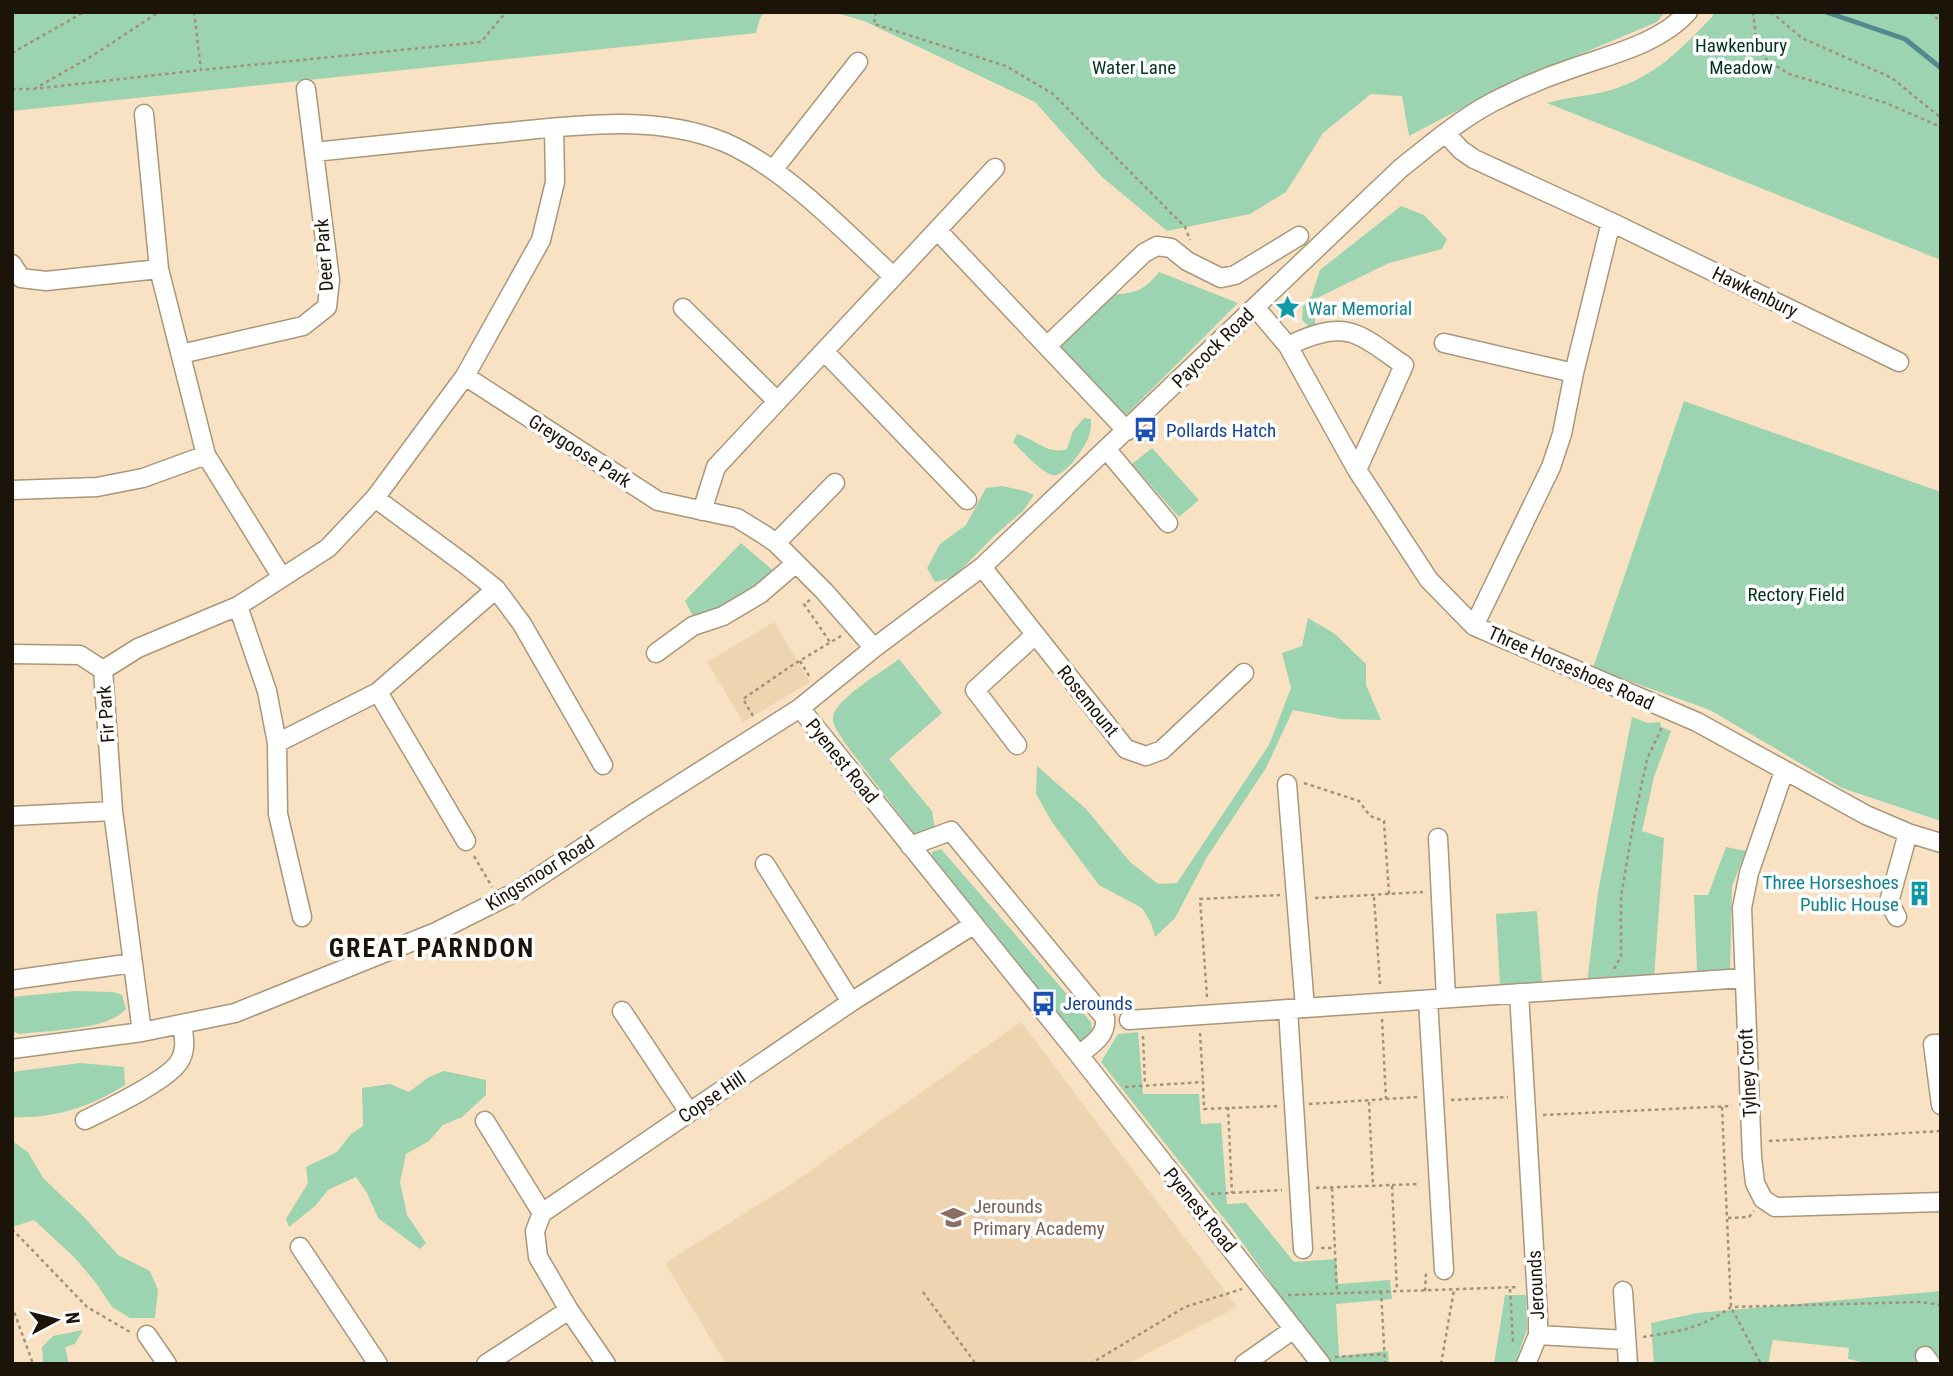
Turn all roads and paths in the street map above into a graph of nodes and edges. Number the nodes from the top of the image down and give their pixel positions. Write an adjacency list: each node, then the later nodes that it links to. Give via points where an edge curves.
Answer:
1 (84, 12): 11 (path)
2 (159, 12): 15 (path)
3 (194, 12): 13 (path)
4 (506, 12): 13 (path, via 481,42)
5 (876, 12): 29 (path, via 874,24 1006,66 1053,94 1185,227)
6 (1688, 12): 21 (street, Paycock Road, via 1650,41 1502,97)
7 (1754, 12): 19 (path, via 1757,47 1789,74 1886,103)
8 (1771, 12): 18 (path, via 1802,38 1892,78)
9 (1930, 12): 10 (path)
10 (1941, 22)
11 (13, 52)
12 (858, 62): 24 (street)
13 (201, 70): 15 (path)
14 (12, 89): 15 (path)
15 (33, 89)
16 (306, 89): 22 (street, Deer Park)
17 (144, 114): 30 (street)
18 (1941, 118)
19 (1941, 127)
20 (554, 128): 22 (street); 24 (street, via 628,124 678,128 725,142); 41 (street, via 555,182 541,240)
21 (1445, 133): 25 (street, Hawkenbury, via 1474,159); 32 (street, Paycock Road, via 1401,167)
22 (314, 152): 38 (street, Deer Park, via 330,280 327,307 303,326)
23 (995, 168): 26 (street)
24 (773, 170): 31 (street)
25 (1611, 222): 39 (street, Hawkenbury); 40 (street)
26 (937, 230): 31 (street); 35 (street)
27 (1299, 236): 29 (street, via 1236,275 1221,278)
28 (12, 264): 30 (street, via 21,278 46,281)
29 (1201, 268): 35 (street, via 1171,248 1157,246 1144,253)
30 (159, 269): 38 (street)
31 (893, 276): 37 (street)
32 (1255, 307): 36 (street, Three Horseshoes Road); 43 (street, Paycock Road)
33 (683, 308): 42 (street)
34 (1444, 343): 40 (street)
35 (1047, 346): 43 (street)
36 (1288, 346): 46 (street, Three Horseshoes Road); 46 (street, via 1333,331 1356,334 1404,365)
37 (824, 351): 42 (street); 50 (street)
38 (181, 354): 45 (street)
39 (1899, 362)
40 (1574, 373): 60 (street, via 1551,467)
41 (465, 376): 49 (street); 51 (street, Greygoose Park, via 658,501)
42 (777, 401): 51 (street, via 716,467)
43 (1127, 431): 44 (street, Paycock Road)
44 (1107, 450): 52 (street); 55 (street, Paycock Road)
45 (206, 455): 48 (street, via 143,478 97,487); 56 (street)
46 (1357, 470): 60 (street, Three Horseshoes Road, via 1429,580)
47 (835, 483): 53 (street)
48 (12, 490)
49 (375, 499): 56 (street, via 328,548); 57 (street)
50 (967, 500)
51 (702, 511): 53 (street, Greygoose Park, via 737,518)
52 (1168, 523)
53 (776, 543): 54 (street, Greygoose Park)
54 (796, 563): 64 (street, Greygoose Park); 65 (street, via 760,594 723,616 693,626)
55 (982, 567): 62 (street, Rosemount); 64 (street, Paycock Road)
56 (281, 576): 59 (street)
57 (496, 589): 71 (street); 77 (street, via 522,624)
58 (804, 604): 63 (path)
59 (238, 606): 68 (street, via 138,648); 75 (street, via 267,691)
60 (1474, 626): 73 (street, Three Horseshoes Road)
61 (848, 633): 63 (path)
62 (1035, 635): 69 (street, Rosemount, via 1126,749 1146,756 1171,744); 76 (street, via 975,690)
63 (830, 642): 67 (path)
64 (874, 648): 72 (street, Paycock Road)
65 (656, 653)
66 (12, 654): 68 (street, Fir Park, via 80,655)
67 (800, 661): 70 (path); 74 (path, via 743,699)
68 (103, 670): 80 (street, Fir Park)
69 (1244, 673)
70 (812, 680)
71 (378, 692): 75 (street); 84 (street)
72 (800, 708): 74 (street, Kingsmoor Road); 86 (street, Pyenest Road)
73 (1670, 710): 78 (street, Three Horseshoes Road); 97 (path, via 1647,759 1621,897 1621,956)
74 (763, 732): 90 (street, Kingsmoor Road)
75 (277, 743): 91 (street, via 278,814)
76 (1017, 745)
77 (603, 765)
78 (1784, 771): 82 (street, Three Horseshoes Road); 95 (street, Tylney Croft, via 1744,891)
79 (1287, 784): 88 (path, via 1308,783 1359,801 1370,816 1384,821); 103 (street)
80 (113, 811): 81 (street); 94 (street, Fir Park)
81 (12, 816)
82 (1908, 833): 85 (street, Three Horseshoes Road); 92 (street, via 1889,902)
83 (1438, 838): 99 (street)
84 (466, 841): 90 (path)
85 (1941, 843)
86 (910, 846): 93 (street, Pyenest Road); 111 (street, via 951,831 1105,1018 1101,1036)
87 (765, 864): 101 (street)
88 (1389, 894)
89 (1374, 895): 102 (path)
90 (499, 901): 107 (street, Kingsmoor Road, via 275,999)
91 (302, 917)
92 (1897, 917)
93 (973, 925): 101 (street, Copse Hill); 111 (street, Pyenest Road)
94 (133, 963): 96 (street); 108 (street, Fir Park)
95 (1744, 978): 97 (street); 120 (street, Tylney Croft)
96 (12, 980)
97 (1604, 988): 98 (street)
98 (1519, 993): 99 (street); 115 (street, Jerounds)
99 (1446, 998): 100 (street)
100 (1427, 1000): 102 (street); 117 (street)
101 (851, 1002): 124 (street, Copse Hill)
102 (1381, 1003): 103 (street); 116 (path)
103 (1296, 1008): 105 (street); 119 (street)
104 (622, 1011): 124 (street)
105 (1199, 1015): 106 (street); 112 (path)
106 (1136, 1019): 113 (path)
107 (182, 1024): 108 (street, Kingsmoor Road); 126 (street, via 185,1047 179,1063 153,1084)
108 (142, 1032): 110 (street, Kingsmoor Road)
109 (1941, 1044): 121 (street, via 1934,1044)
110 (12, 1049)
111 (1079, 1055): 114 (street, Pyenest Road)
112 (1203, 1082): 113 (path); 122 (path, via 1204,1109)
113 (1145, 1085): 114 (path)
114 (1104, 1088): 136 (street, Pyenest Road)
115 (1525, 1096): 117 (path); 125 (street, Jerounds)
116 (1386, 1099): 117 (path); 118 (path)
117 (1434, 1099): 134 (street)
118 (1369, 1100): 119 (path); 131 (path)
119 (1294, 1105): 122 (path); 133 (street)
120 (1749, 1105): 123 (path); 129 (street, Tylney Croft)
121 (1941, 1105)
122 (1228, 1107): 135 (path)
123 (1723, 1107): 125 (path); 140 (path)
124 (690, 1112): 139 (street, Copse Hill)
125 (1526, 1116): 145 (street, Jerounds)
126 (85, 1120)
127 (485, 1121): 139 (street)
128 (1941, 1131): 129 (path)
129 (1751, 1142): 137 (street, Tylney Croft, via 1755,1183)
130 (1392, 1185): 131 (path); 134 (path, via 1423,1184 1424,1189); 149 (path)
131 (1373, 1186): 132 (path)
132 (1332, 1188): 133 (path); 153 (path)
133 (1299, 1189): 135 (path); 143 (street)
134 (1439, 1189): 144 (street)
135 (1231, 1193): 136 (path)
136 (1189, 1196): 147 (street, Pyenest Road)
137 (1763, 1199): 138 (street, via 1775,1207); 140 (path, via 1749,1217)
138 (1941, 1202)
139 (542, 1213): 157 (street, via 535,1231 538,1257)
140 (1728, 1218): 156 (path)
141 (12, 1229): 159 (path, via 87,1307 130,1332)
142 (300, 1247): 166 (street)
143 (1303, 1249)
144 (1444, 1270)
145 (1536, 1286): 146 (path); 161 (street, Jerounds)
146 (1510, 1288): 148 (path); 161 (path, via 1513,1341)
147 (1263, 1290): 153 (path); 158 (street, Pyenest Road); 170 (path, via 1185,1307)
148 (1454, 1290): 149 (path); 173 (path)
149 (1397, 1291): 151 (path)
150 (1623, 1291): 160 (street)
151 (1381, 1292): 153 (path); 162 (path)
152 (923, 1293): 169 (path)
153 (1337, 1293)
154 (1941, 1305): 156 (path)
155 (12, 1306): 164 (path)
156 (1731, 1307): 160 (path, via 1709,1322 1685,1330); 175 (path)
157 (569, 1310): 167 (street); 168 (street)
158 (1294, 1329): 163 (street, Pyenest Road); 171 (street)
159 (147, 1335): 165 (street)
160 (1626, 1339): 161 (street); 174 (street)
161 (1532, 1349)
162 (1384, 1354): 163 (path, via 1334,1357); 172 (path)
163 (1320, 1363)
164 (33, 1364)
165 (167, 1364)
166 (378, 1364)
167 (486, 1364)
168 (606, 1364)
169 (976, 1364)
170 (1090, 1364)
171 (1244, 1364)
172 (1385, 1364)
173 (1441, 1364)
174 (1628, 1364)
175 (1761, 1364)

